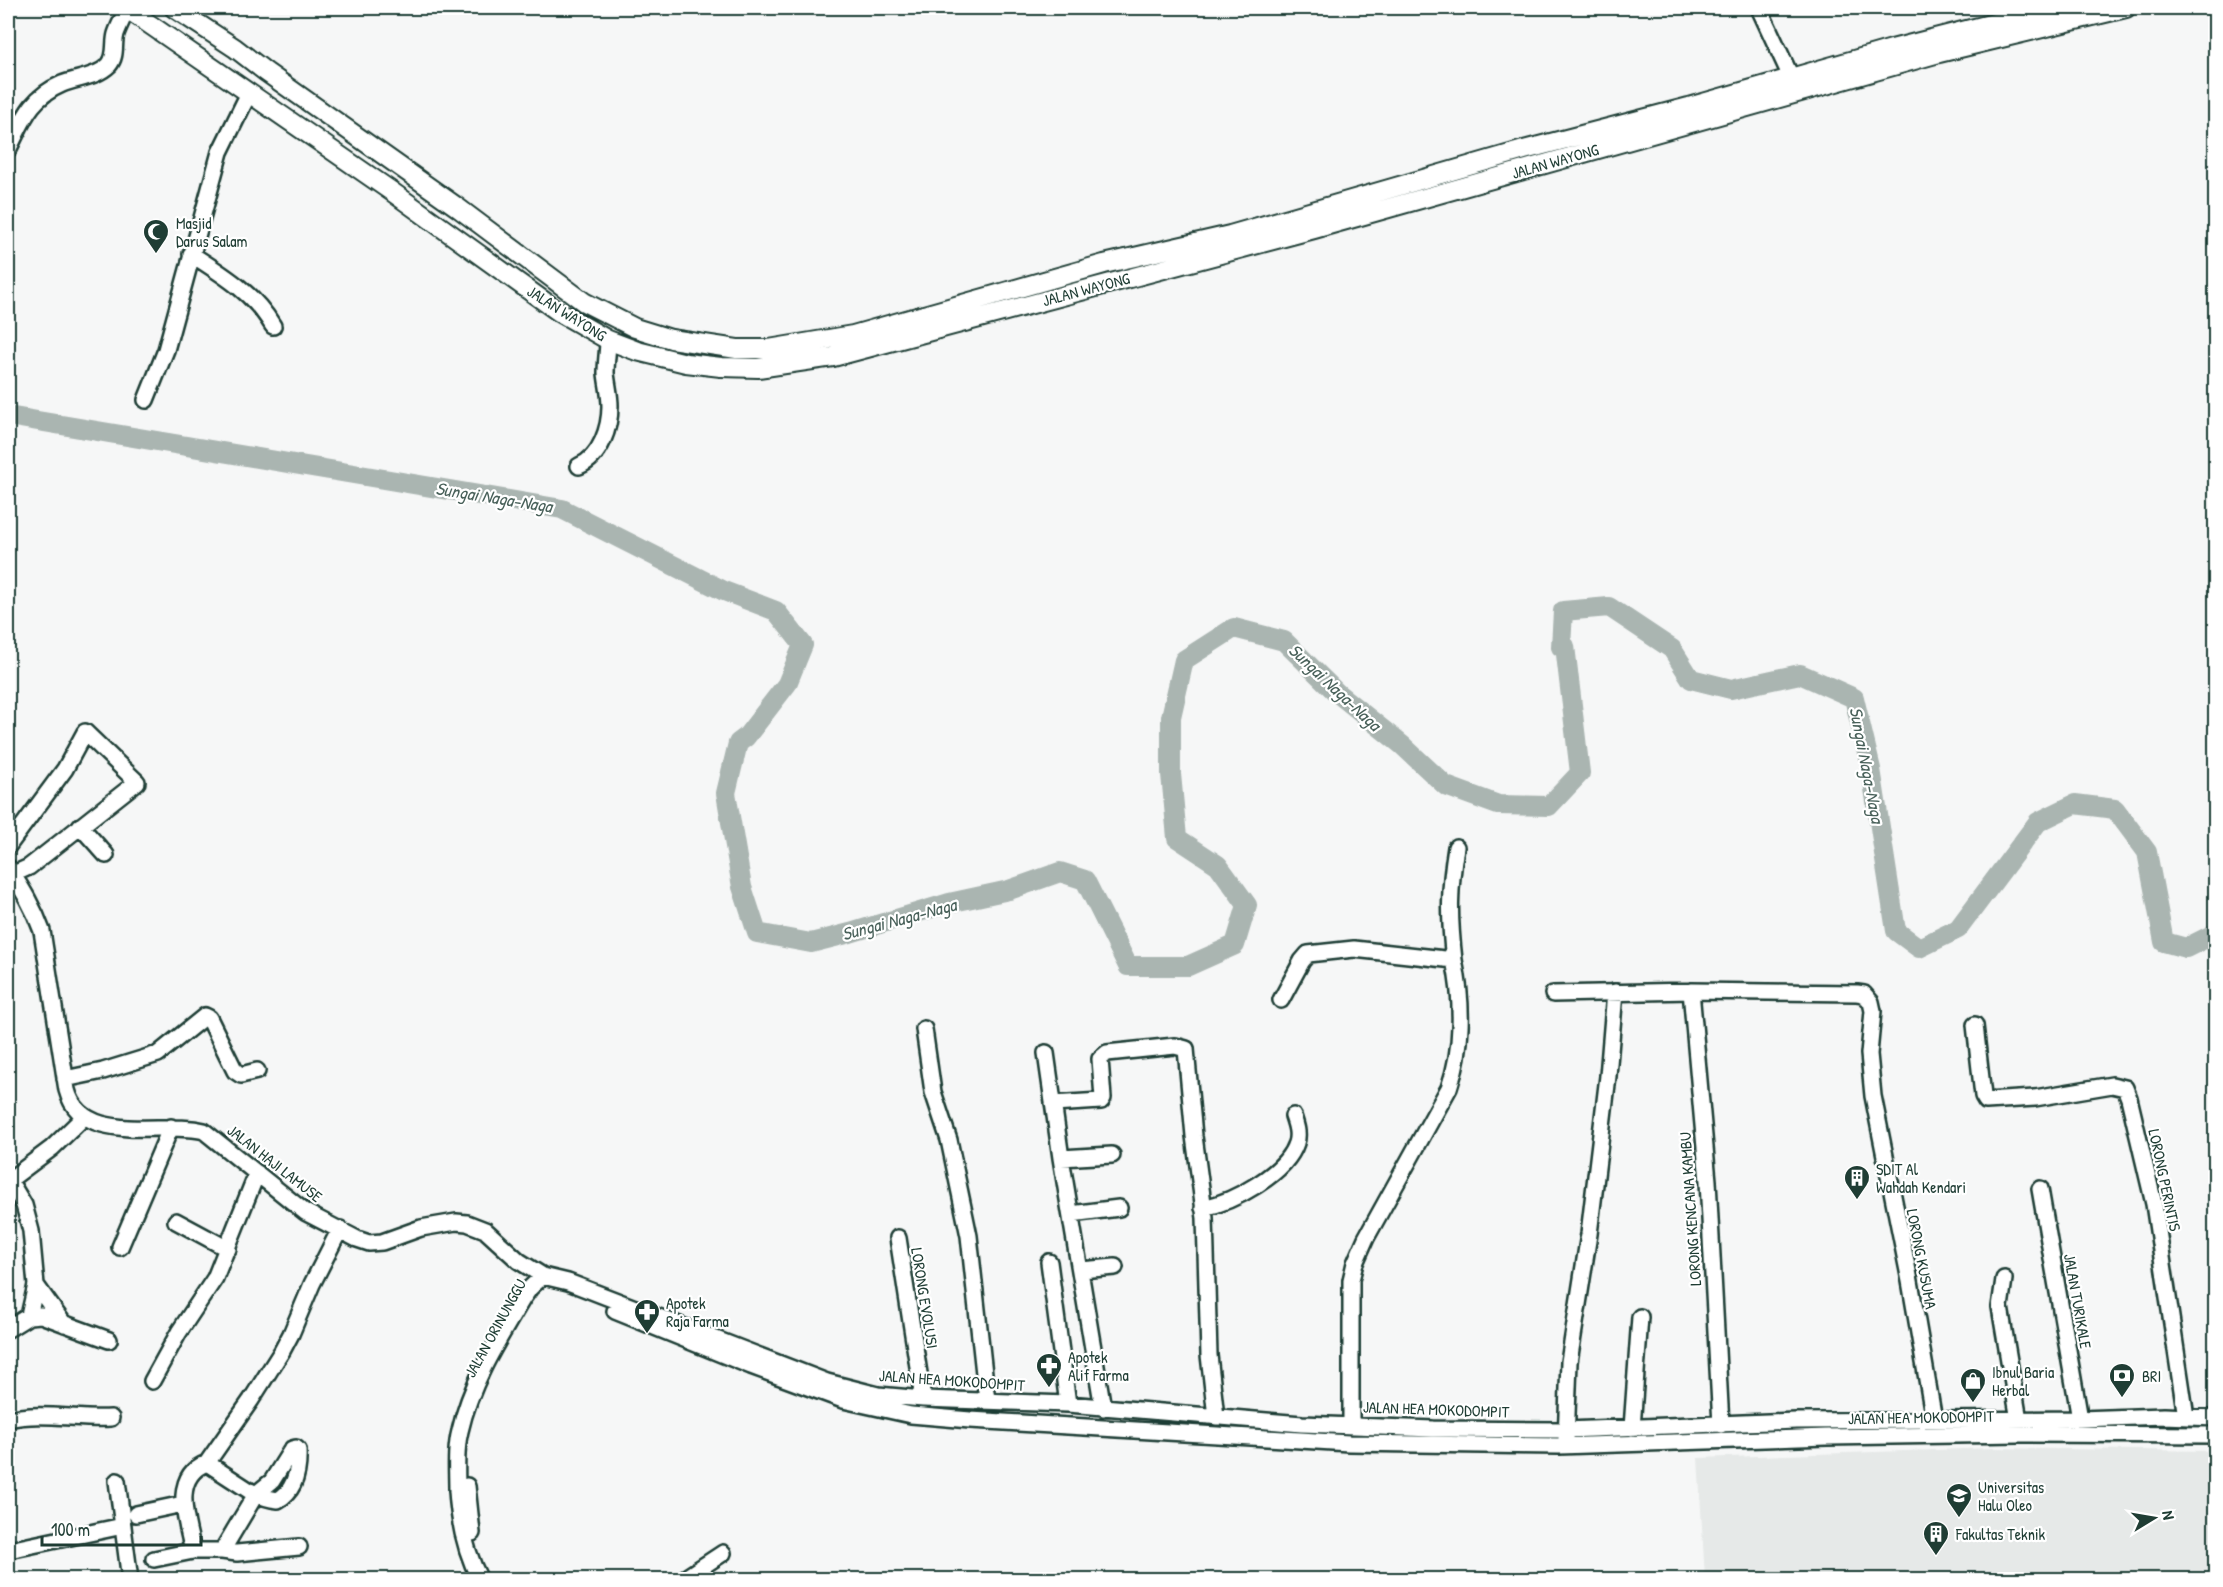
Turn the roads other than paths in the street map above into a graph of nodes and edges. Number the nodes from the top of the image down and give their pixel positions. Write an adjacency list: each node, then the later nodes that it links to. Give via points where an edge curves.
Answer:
1 (127, 8): 7 (main road, JALAN WAYONG); 8 (street, via 117,31 111,62 99,72 53,89 33,102)
2 (174, 8): 6 (main road, JALAN WAYONG, via 447,200 584,302 635,328 671,339 737,349 769,349 854,335 1104,264 1230,235)
3 (1759, 8): 6 (street)
4 (2053, 8): 6 (main road, JALAN WAYONG)
5 (2126, 8): 11 (main road, JALAN WAYONG, via 1939,53 1314,229 833,357 758,368 721,367 647,354)
6 (1791, 77)
7 (249, 93): 9 (street, via 220,152); 11 (main road, JALAN WAYONG, via 559,312)
8 (8, 150)
9 (191, 254): 10 (street, via 250,296); 12 (street, via 166,350)
10 (273, 326)
11 (608, 339): 13 (street, via 608,422 594,456)
12 (146, 400)
13 (579, 466)
14 (80, 826): 15 (street, via 137,782 85,732 65,769); 17 (street); 18 (street, via 29,867)
15 (8, 846)
16 (1456, 847): 20 (street, via 1450,888)
17 (106, 855)
18 (13, 874): 19 (street); 29 (street, via 34,910 46,952)
19 (8, 893)
20 (1454, 960): 24 (street, via 1354,949 1315,952 1302,961); 73 (street, via 1460,1021 1455,1070 1449,1088 1354,1263)
21 (1690, 991): 22 (street); 70 (street, LORONG KUSUMA, via 1857,993 1871,1002 1869,1054 1873,1096); 74 (street, LORONG KENCANA KAMBU, via 1708,1181)
22 (1616, 992): 23 (street); 77 (street, via 1589,1234 1569,1362)
23 (1553, 994)
24 (1281, 1000)
25 (1975, 1025): 65 (street, LORONG PERINTIS, via 1986,1101 2035,1098 2112,1085 2125,1088 2154,1204)
26 (924, 1029): 60 (street, via 933,1092 949,1140 969,1236)
27 (1046, 1053): 30 (street)
28 (257, 1071): 29 (street, via 241,1075 235,1071 205,1016 158,1054)
29 (65, 1079): 32 (street, via 70,1102)
30 (1053, 1104): 35 (street); 40 (street, via 1101,1101 1100,1059 1107,1053 1175,1046 1186,1049)
31 (1293, 1116): 40 (street, via 1298,1132 1288,1159 1270,1177 1248,1190)
32 (84, 1117): 33 (street, JALAN HAJI LAMUSE, via 125,1128); 37 (street, via 52,1148)
33 (171, 1127): 36 (street, JALAN HAJI LAMUSE, via 204,1131); 45 (street)
34 (1112, 1155): 35 (street)
35 (1061, 1158): 41 (street)
36 (257, 1173): 43 (street, JALAN HAJI LAMUSE, via 305,1212); 46 (street)
37 (8, 1180): 52 (street, via 27,1216)
38 (2040, 1188): 69 (street, JALAN TURIKALE)
39 (1119, 1208): 41 (street)
40 (1203, 1208): 64 (street, via 1209,1355)
41 (1071, 1214): 49 (street)
42 (176, 1221): 46 (street)
43 (340, 1229): 50 (street, JALAN HAJI LAMUSE, via 369,1243 421,1228 467,1223 484,1230); 82 (street, via 278,1359)
44 (898, 1238): 59 (street, LORONG EVOLUSI)
45 (120, 1247)
46 (228, 1249): 58 (street, via 215,1278)
47 (1049, 1262): 61 (street)
48 (1115, 1267): 49 (street)
49 (1081, 1270): 62 (street)
50 (543, 1276): 59 (street, JALAN HEA MOKODOMPIT, via 568,1282 827,1382 878,1395); 78 (street, JALAN HEA MOKODOMPIT, via 550,1285 751,1366 843,1400 886,1411 970,1420); 94 (street, JALAN ORINUNGGU, via 523,1298 483,1368 459,1433 457,1509 468,1554); 95 (street, JALAN ORINUNGGU, via 475,1402 469,1432 466,1465 470,1526)
51 (2004, 1279): 71 (street, via 2000,1307)
52 (36, 1285): 53 (street); 55 (street)
53 (29, 1316): 55 (street, via 41,1315); 56 (street)
54 (1640, 1317): 75 (street)
55 (64, 1324): 57 (street)
56 (8, 1329)
57 (109, 1340)
58 (152, 1381)
59 (923, 1399): 60 (street, JALAN HEA MOKODOMPIT)
60 (987, 1401): 61 (street, JALAN HEA MOKODOMPIT)
61 (1068, 1404): 62 (street, JALAN HEA MOKODOMPIT)
62 (1103, 1408): 63 (street, JALAN HEA MOKODOMPIT)
63 (1196, 1415): 64 (street, JALAN HEA MOKODOMPIT); 78 (street)
64 (1216, 1417): 72 (street, JALAN HEA MOKODOMPIT)
65 (2186, 1417): 67 (street, JALAN HEA MOKODOMPIT); 69 (street, JALAN HEA MOKODOMPIT)
66 (111, 1418): 68 (street, via 34,1415)
67 (2216, 1418)
68 (8, 1419)
69 (2080, 1419): 71 (street, JALAN HEA MOKODOMPIT)
70 (1934, 1420): 71 (street, JALAN HEA MOKODOMPIT); 76 (street, JALAN HEA MOKODOMPIT)
71 (2019, 1420)
72 (1302, 1424): 73 (street, JALAN HEA MOKODOMPIT); 80 (street)
73 (1351, 1425): 77 (street, JALAN HEA MOKODOMPIT)
74 (1721, 1425): 75 (street, JALAN HEA MOKODOMPIT); 76 (street, JALAN HEA MOKODOMPIT, via 1796,1421)
75 (1632, 1428): 77 (street, JALAN HEA MOKODOMPIT)
76 (1866, 1429): 79 (street, JALAN HEA MOKODOMPIT); 81 (street, JALAN HEA MOKODOMPIT)
77 (1566, 1430): 81 (street)
78 (1195, 1433): 80 (street, JALAN HEA MOKODOMPIT)
79 (2216, 1435)
80 (1302, 1440): 81 (street, JALAN HEA MOKODOMPIT)
81 (1566, 1446)
82 (207, 1463): 84 (street, via 197,1467 188,1479); 90 (street, via 256,1494)
83 (117, 1480): 86 (street)
84 (183, 1504): 85 (street); 89 (street)
85 (136, 1514)
86 (123, 1526): 88 (street); 93 (street)
87 (299, 1547): 90 (street)
88 (9, 1550)
89 (193, 1551): 90 (street); 92 (street)
90 (222, 1551)
91 (723, 1553): 96 (street)
92 (154, 1559)
93 (130, 1580)
94 (480, 1580)
95 (491, 1580)
96 (682, 1580)

